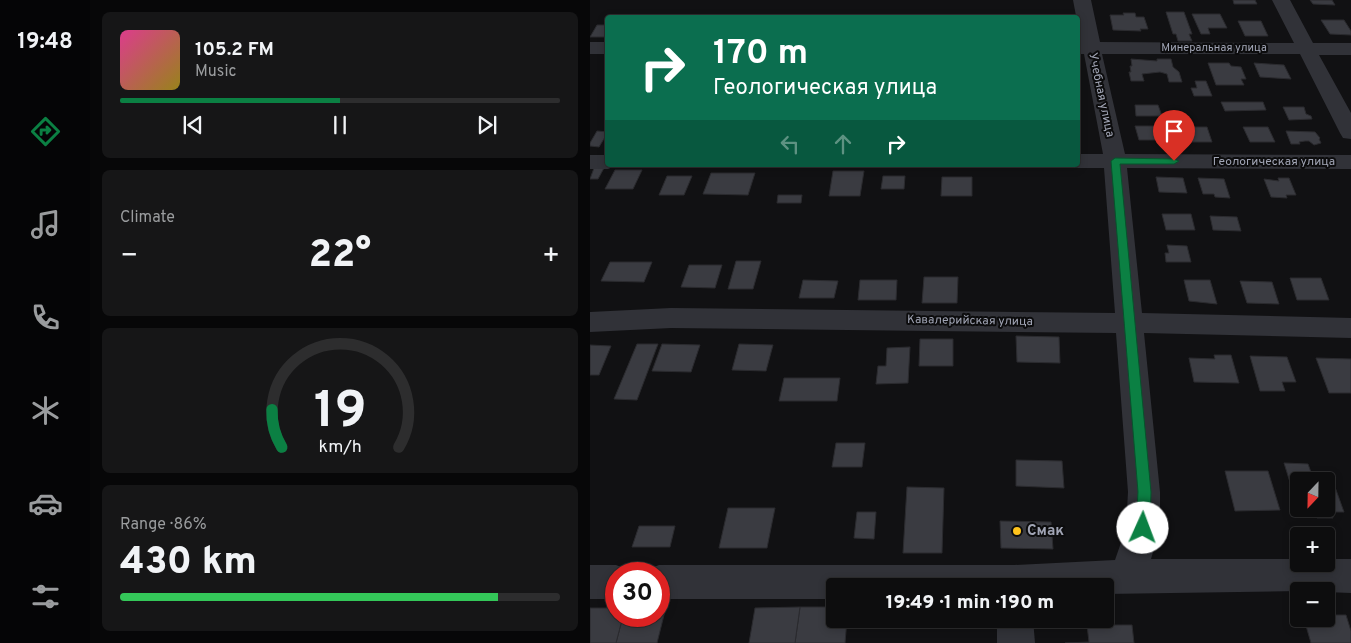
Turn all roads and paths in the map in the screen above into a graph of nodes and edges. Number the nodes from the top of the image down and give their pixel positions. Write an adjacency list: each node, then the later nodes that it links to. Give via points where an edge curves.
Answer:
1 (1082, 0): 5 (street, Учебная улица)
2 (1281, 0): 6 (street)
3 (590, 48): 4 (street)
4 (605, 48)
5 (1084, 48): 6 (street, Минеральная улица); 10 (street, Учебная улица)
6 (1306, 49): 7 (street, Минеральная улица); 8 (street)
7 (1351, 49)
8 (1351, 133)
9 (1080, 161): 10 (street, Геологическая улица)
10 (1115, 161): 13 (street, Геологическая улица); 15 (street, Учебная улица)
11 (590, 162): 12 (street)
12 (605, 162)
13 (1351, 162)
14 (590, 322): 15 (street, Кавалерийская улица, via 671,318)
15 (1129, 323): 16 (street, Кавалерийская улица); 17 (street, Учебная улица, via 1144,492 1143,528)
16 (1351, 328)
17 (1128, 576): 18 (street); 19 (street)
18 (1351, 576)
19 (1100, 578)
20 (590, 582): 21 (street)
21 (605, 582)
22 (670, 582): 23 (street)
23 (826, 583)
24 (1015, 628): 25 (street)
25 (1016, 643)

